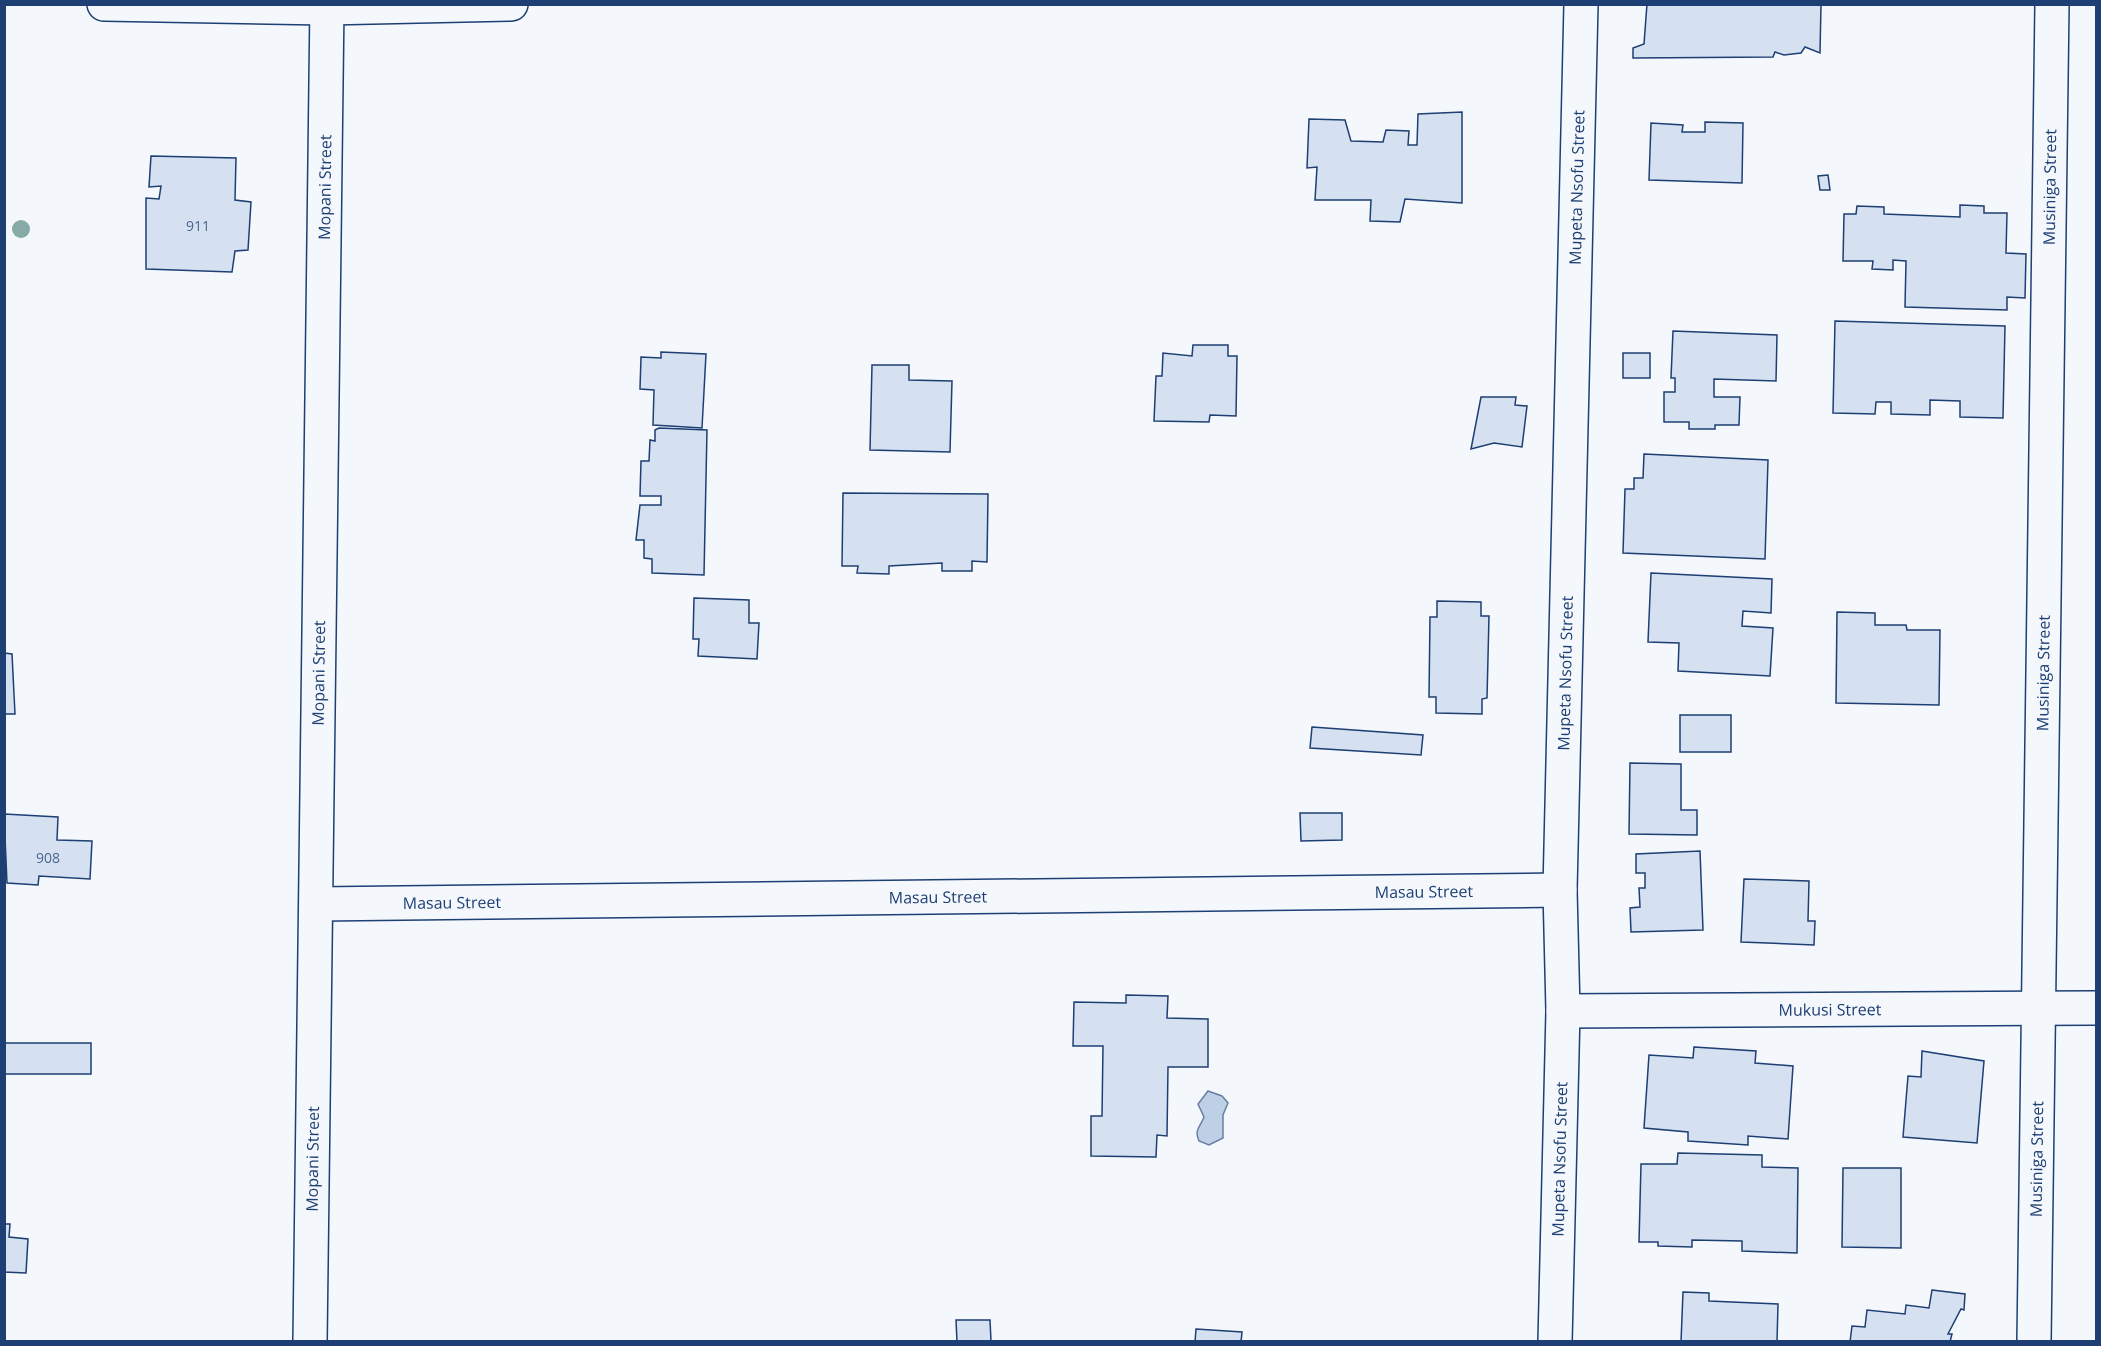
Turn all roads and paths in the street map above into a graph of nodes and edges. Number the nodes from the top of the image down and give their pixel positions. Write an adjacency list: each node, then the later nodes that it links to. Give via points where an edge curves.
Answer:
1 (104, 4): 5 (street)
2 (511, 4): 5 (street)
3 (1581, 4): 6 (street, Mupeta Nsofu Street)
4 (2052, 4): 8 (street, Musiniga Street)
5 (326, 6): 7 (street, Mopani Street)
6 (1560, 890): 7 (street, Masau Street); 10 (street, Mupeta Nsofu Street)
7 (317, 904): 11 (street, Mopani Street)
8 (2038, 1008): 9 (street, Mukusi Street); 10 (street, Mukusi Street); 13 (street, Musiniga Street)
9 (2097, 1008)
10 (1563, 1011): 12 (street, Mupeta Nsofu Street)
11 (310, 1341)
12 (1555, 1341)
13 (2034, 1341)

